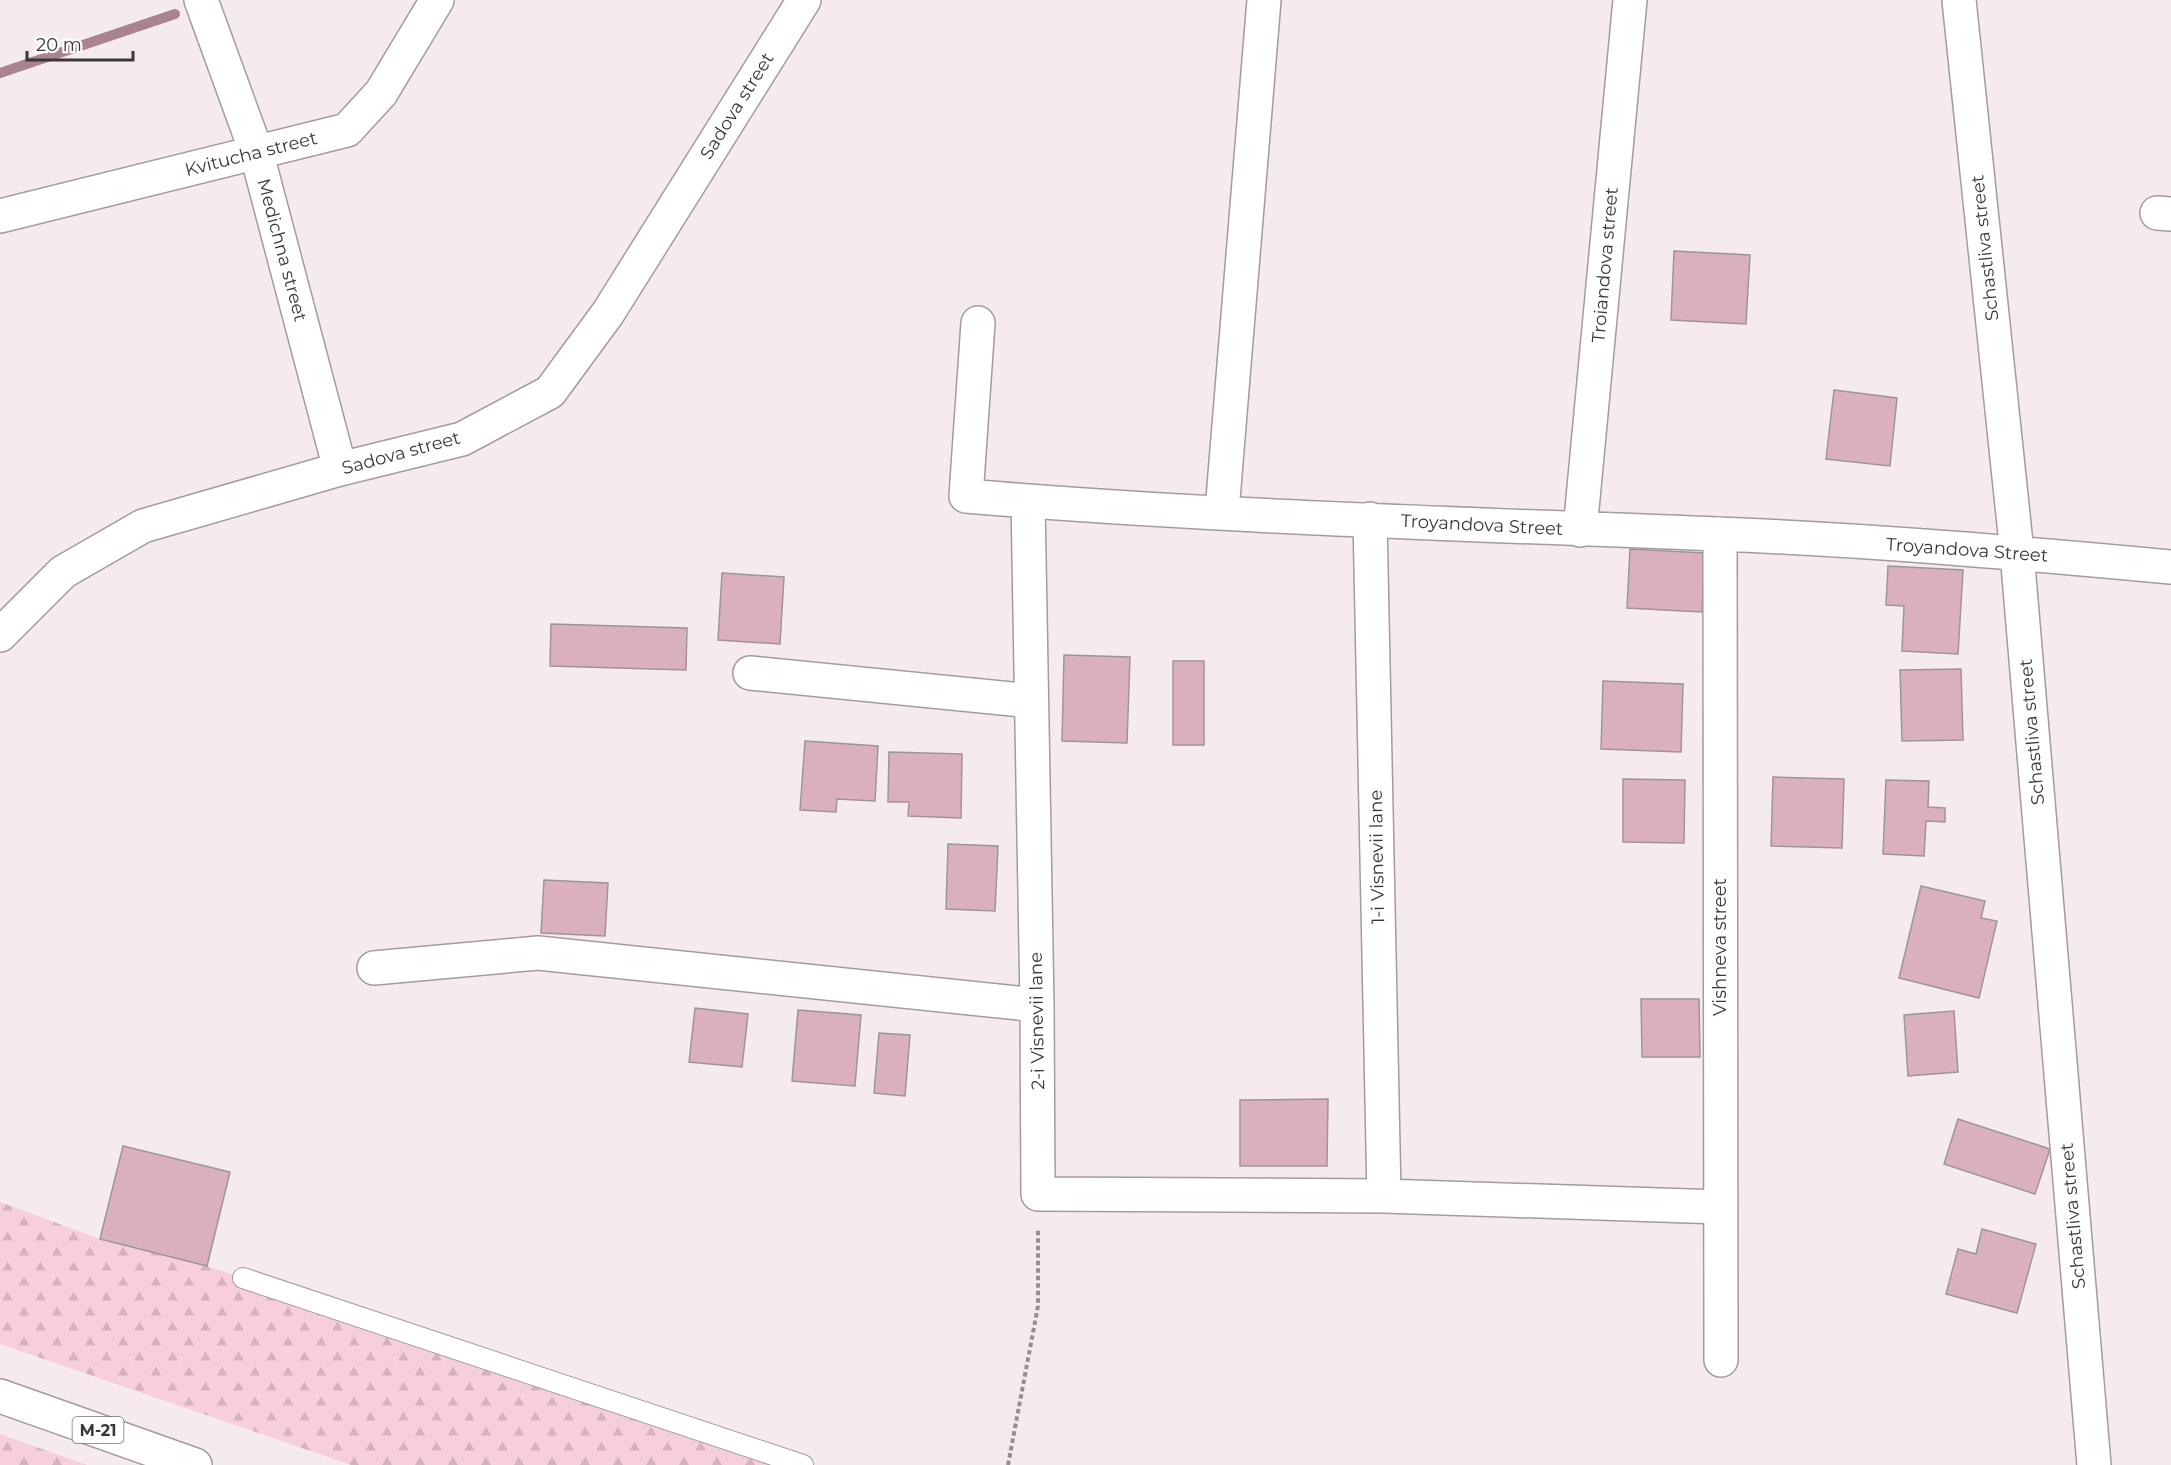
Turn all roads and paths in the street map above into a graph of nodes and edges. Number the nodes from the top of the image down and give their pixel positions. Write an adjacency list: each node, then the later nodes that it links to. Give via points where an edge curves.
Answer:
1 (201, 0): 7 (main road, Medichna street)
2 (437, 0): 7 (main road, Kvitucha street, via 381,93 347,130)
3 (804, 0): 10 (main road, Sadova street, via 608,313 550,392 462,439)
4 (1264, 0): 12 (main road)
5 (1630, 0): 14 (main road, Troiandova street)
6 (1959, 0): 16 (main road, Schastliva street)
7 (256, 152): 8 (main road, Kvitucha street); 10 (main road, Medichna street)
8 (0, 216)
9 (978, 323): 11 (main road, Troyandova Street, via 966,496)
10 (340, 469): 18 (main road, Sadova street, via 143,526 63,572)
11 (1028, 501): 12 (main road, Troyandova Street); 20 (main road, 2-i Visnevii lane)
12 (1222, 512): 13 (main road, Troyandova Street)
13 (1370, 519): 14 (main road, Troyandova Street); 24 (main road, 1-i Visnevii lane)
14 (1580, 530): 15 (main road, Troyandova Street)
15 (1720, 534): 16 (main road, Troyandova Street); 25 (main road, Vishneva street)
16 (2017, 553): 17 (main road, Troyandova Street); 32 (main road, Schastliva street)
17 (2171, 567)
18 (0, 635)
19 (750, 673): 20 (main road)
20 (1031, 701): 22 (main road, 2-i Visnevii lane)
21 (374, 968): 22 (main road, via 538,953)
22 (1037, 1005): 23 (main road, 2-i Visnevii lane)
23 (1038, 1194): 24 (main road); 31 (path, via 1038,1306)
24 (1384, 1196): 25 (main road)
25 (1720, 1207): 27 (main road, Vishneva street)
26 (243, 1278): 30 (lane)
27 (1721, 1360)
28 (0, 1396): 29 (main road, М-21)
29 (195, 1465)
30 (803, 1465)
31 (1008, 1465)
32 (2094, 1465)

